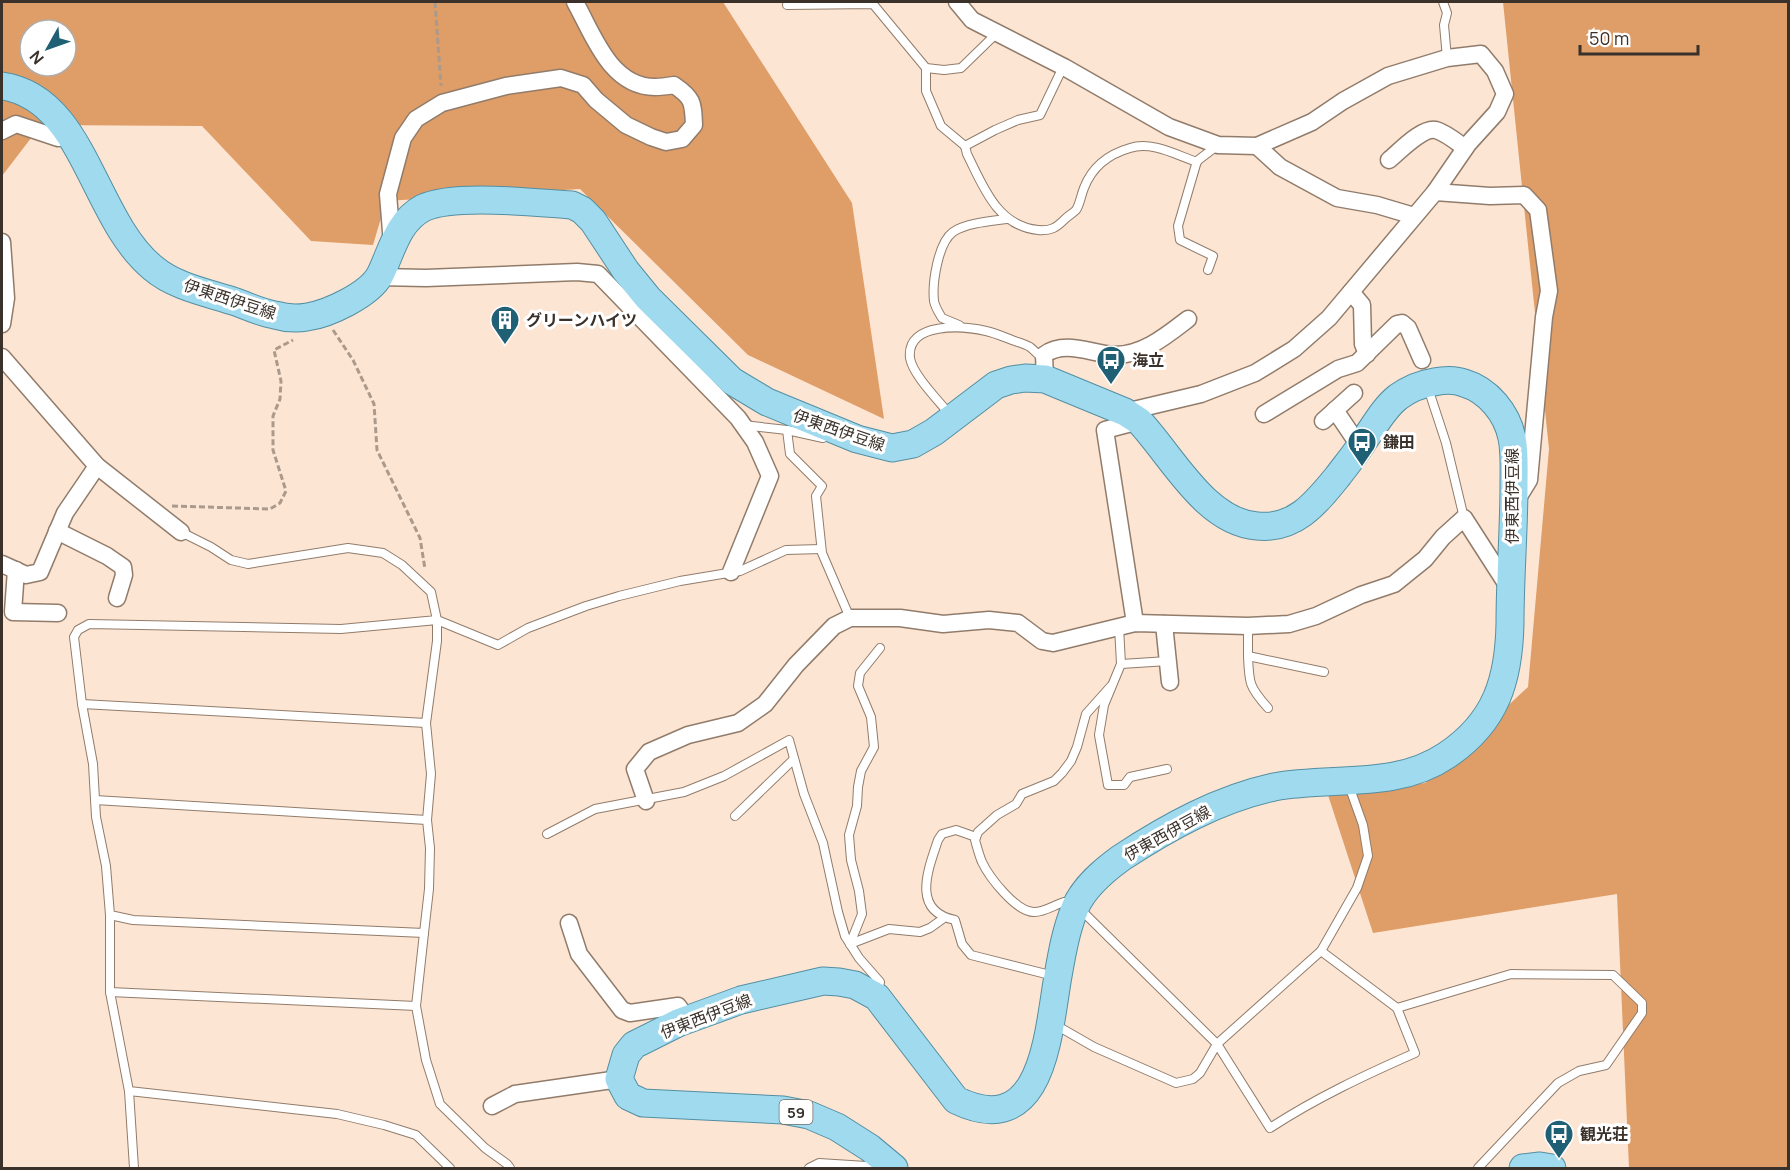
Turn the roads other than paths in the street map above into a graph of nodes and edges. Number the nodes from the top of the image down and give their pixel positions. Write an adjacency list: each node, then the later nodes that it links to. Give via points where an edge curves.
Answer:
1 (575, 2): 22 (street, via 619,74 639,85 674,85 693,104 694,125 682,139 666,142 651,137 626,126 583,85 561,78 506,86 442,103 416,119 402,138 388,194)
2 (957, 2): 5 (street, via 972,20)
3 (1443, 2): 6 (lane, via 1447,13)
4 (787, 5): 8 (lane, via 873,4)
5 (997, 33): 7 (street); 8 (lane, via 961,68)
6 (1447, 58): 14 (street, via 1388,76 1312,122); 15 (street, via 1481,54 1495,71 1505,94 1497,112)
7 (1064, 67): 12 (street, via 1169,127); 13 (lane, via 1040,115 1018,120)
8 (926, 68): 13 (lane, via 926,91 941,126)
9 (2, 86): 11 (main road, 伊東西伊豆線, via 38,100)
10 (2, 131): 11 (street, via 16,124 58,138)
11 (70, 133): 24 (main road, 伊東西伊豆線, via 123,237 154,269 170,279 274,315 307,317 351,300)
12 (1218, 145): 14 (street); 17 (lane)
13 (965, 146): 20 (lane, via 990,200)
14 (1257, 147): 19 (street, via 1280,167 1337,198)
15 (1465, 148): 16 (street, via 1436,130 1429,130); 18 (street)
16 (1389, 160)
17 (1197, 162): 20 (lane, via 1153,147 1133,147 1096,167 1088,177 1076,210 1058,227 1049,231 1029,229); 23 (lane, via 1178,226 1180,240 1213,256)
18 (1435, 192): 19 (street); 42 (street, via 1524,195 1538,210 1549,291 1529,480)
19 (1414, 216): 25 (street)
20 (1008, 219): 28 (lane, via 957,230 945,240 936,268 934,302 942,318)
21 (2, 242): 27 (street, via 6,298)
22 (392, 245): 24 (main road, 伊東西伊豆線); 36 (main road, 伊東西伊豆線, via 409,219 438,202 572,205 593,221 648,298 732,381 767,402 849,441 892,448 922,439)
23 (1208, 270)
24 (379, 277): 37 (street, via 598,274)
25 (1351, 292): 29 (street, via 1362,305); 35 (street, via 1294,349 1255,373)
26 (1188, 319): 31 (street, via 1159,341 1114,355 1052,348 1044,355)
27 (2, 324)
28 (971, 330): 31 (lane, via 1030,347); 36 (lane, via 946,327 925,332 911,349 910,359 916,372)
29 (1366, 354): 32 (street, via 1402,323 1408,328); 34 (street, via 1357,363 1338,369)
30 (2, 357): 41 (street)
31 (1044, 369): 35 (main road, 伊東西伊豆線); 36 (main road, 伊東西伊豆線, via 996,385)
32 (1424, 372): 40 (main road, 伊東西伊豆線, via 1389,406); 42 (main road, 伊東西伊豆線, via 1481,389 1494,402 1512,437); 43 (lane)
33 (1354, 393): 40 (street, via 1329,416)
34 (1264, 414)
35 (1132, 417): 40 (main road, 伊東西伊豆線, via 1207,502 1246,525 1262,527 1286,522 1315,505); 55 (street, via 1105,430)
36 (953, 418)
37 (743, 425): 38 (lane); 48 (street, via 770,477)
38 (787, 430): 39 (lane); 46 (lane, via 790,454 822,486 816,496)
39 (830, 440)
40 (1360, 447)
41 (97, 466): 44 (street, via 64,513); 45 (street)
42 (1514, 504): 49 (main road, 伊東西伊豆線)
43 (1464, 518): 49 (street); 56 (street, via 1425,559 1394,584 1316,616 1288,624)
44 (57, 531): 47 (street, via 40,572 26,574); 50 (street, via 123,567)
45 (181, 532): 53 (lane, via 231,560 248,564 348,548 383,553 431,592)
46 (821, 549): 48 (lane, via 786,550); 52 (lane)
47 (9, 567): 51 (street, via 13,612)
48 (731, 572): 53 (lane, via 597,603 528,628 498,645)
49 (1510, 590): 69 (main road, 伊東西伊豆線, via 1509,647 1501,690 1477,730 1446,756 1423,768 1402,775)
50 (117, 598)
51 (58, 613)
52 (850, 618): 55 (street, via 900,618 943,624 989,620 1018,623 1042,641 1053,643); 71 (street, via 834,626 796,664 765,704 738,723 688,735 649,752 635,769)
53 (437, 620): 64 (lane, via 341,629 89,624 74,637); 66 (lane)
54 (1164, 624): 55 (street); 56 (street); 59 (street)
55 (1127, 625): 60 (lane)
56 (1248, 626): 58 (lane)
57 (880, 648): 81 (lane, via 860,673 858,686 872,717 874,747 861,771 849,835 862,914)
58 (1248, 656): 61 (lane); 65 (lane, via 1249,681)
59 (1168, 661): 60 (lane); 62 (street)
60 (1120, 664): 63 (lane)
61 (1324, 672)
62 (1170, 682)
63 (1112, 686): 68 (lane, via 1104,705 1100,735 1108,785); 75 (lane, via 1086,714 1077,747 1062,773 1054,781 1022,794 1016,804 997,815)
64 (82, 704): 66 (lane); 70 (lane)
65 (1268, 708)
66 (426, 723): 73 (lane, via 431,774)
67 (794, 759): 71 (lane, via 789,740 724,776 684,792); 72 (lane); 81 (lane, via 823,843 837,912)
68 (1167, 770)
69 (1347, 780): 76 (main road, 伊東西伊豆線, via 1278,787 1216,805 1170,828 1112,865); 82 (lane, via 1368,856 1357,888)
70 (95, 800): 73 (lane); 77 (lane)
71 (646, 801): 74 (lane, via 595,809)
72 (735, 816)
73 (428, 820): 80 (lane, via 429,889)
74 (547, 834)
75 (976, 837): 76 (lane, via 982,863 1018,907 1037,912 1064,902); 78 (lane, via 956,830 942,834 938,840 925,883 928,902)
76 (1076, 906): 83 (main road, 伊東西伊豆線); 90 (lane)
77 (110, 915): 80 (lane, via 133,920); 84 (lane)
78 (944, 918): 81 (lane, via 920,932 889,929); 83 (lane, via 955,920 962,944 971,955)
79 (568, 923): 88 (street, via 579,954 622,1010 630,1013 678,1006)
80 (424, 933): 86 (lane)
81 (850, 944): 85 (lane, via 880,982)
82 (1322, 951): 87 (lane); 90 (lane)
83 (1058, 977): 89 (main road, 伊東西伊豆線)
84 (110, 992): 86 (lane); 92 (lane)
85 (877, 997): 88 (main road, 伊東西伊豆線, via 855,985 823,981 741,1000); 89 (main road, 伊東西伊豆線, via 956,1100 986,1111 1014,1104 1038,1077)
86 (416, 1006): 96 (lane, via 426,1060 440,1104)
87 (1397, 1008): 90 (lane, via 1415,1053 1301,1107 1270,1128); 99 (lane, via 1512,974 1613,975 1642,1003 1642,1013 1606,1065 1579,1071 1558,1083)
88 (688, 1020): 91 (main road, 伊東西伊豆線, via 634,1046 626,1055)
89 (1051, 1022): 90 (lane, via 1094,1047 1176,1083 1200,1073)
90 (1217, 1044)
91 (619, 1078): 93 (street, via 515,1094); 98 (main road, 59, via 628,1096 643,1103 783,1110 809,1115 837,1127)
92 (129, 1090): 94 (lane); 95 (lane, via 337,1114 372,1122 416,1135)
93 (492, 1106)
94 (134, 1168)
95 (450, 1168)
96 (510, 1168)
97 (809, 1168): 98 (lane, via 819,1163)
98 (894, 1168)
99 (1478, 1168)
100 (1523, 1168): 101 (main road)
101 (1552, 1168)

